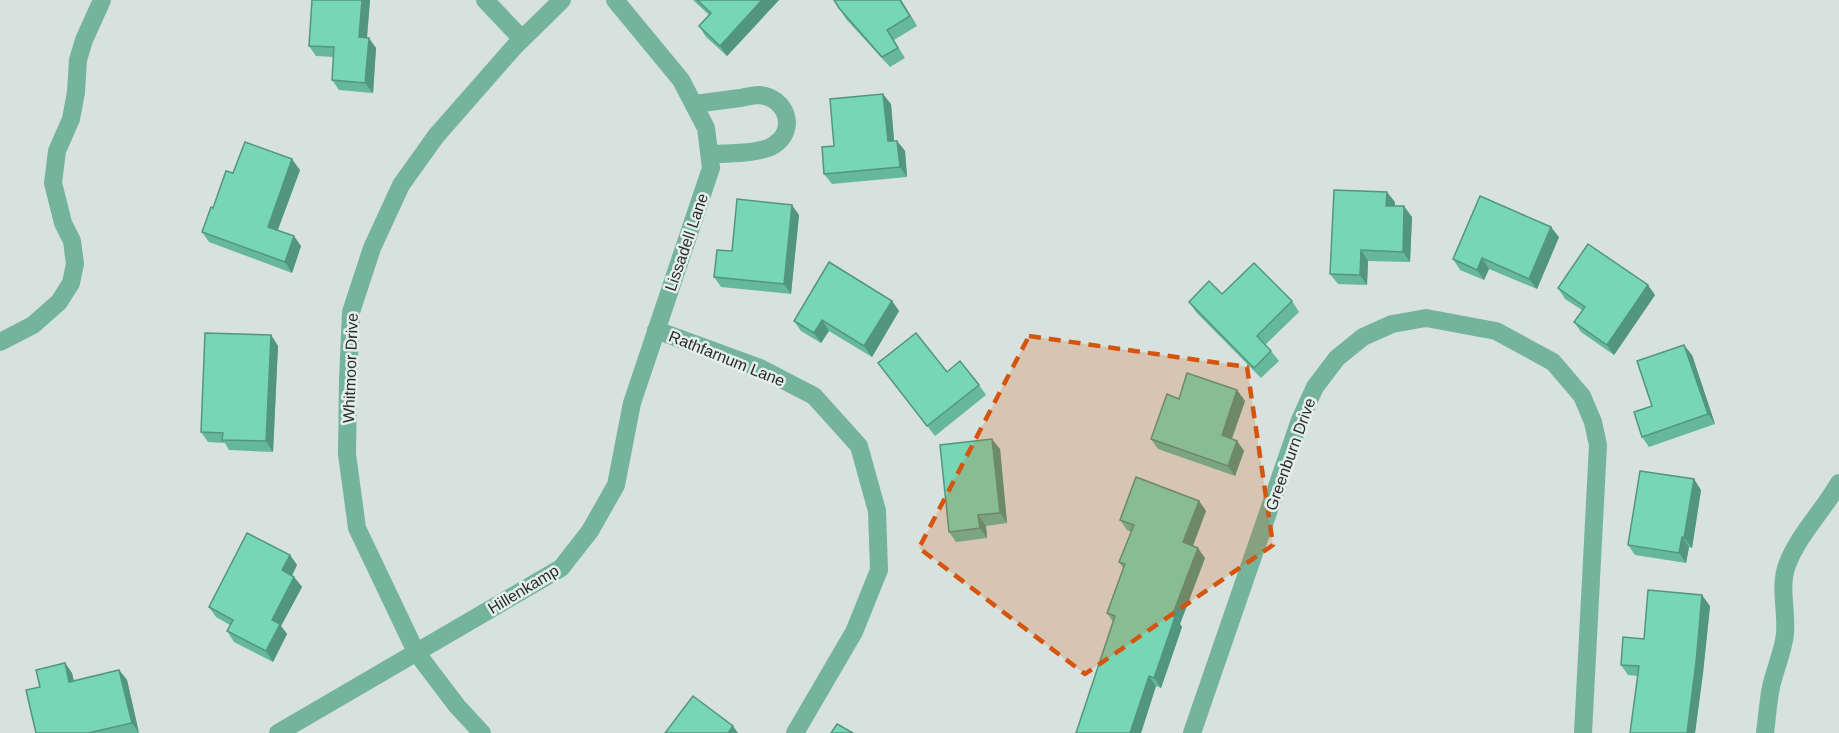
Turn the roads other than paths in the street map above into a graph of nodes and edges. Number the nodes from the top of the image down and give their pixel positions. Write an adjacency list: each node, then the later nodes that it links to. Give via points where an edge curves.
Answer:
1 (102, 0): 9 (street, via 78,60 71,119 57,151 53,183 72,241 75,264 71,283 59,302 33,325)
2 (485, 0): 5 (street)
3 (562, 0): 5 (street, Whitmoor Drive)
4 (615, 0): 6 (street, Lissadell Lane, via 681,80)
5 (522, 39): 11 (street, Whitmoor Drive, via 436,136 401,185 372,248 351,312 348,454 357,528)
6 (694, 104): 7 (street, Lissadell Lane, via 706,128); 7 (street, via 760,95 777,102 787,119 784,135 773,146 734,154)
7 (710, 154): 8 (street, Lissadell Lane, via 711,168)
8 (656, 330): 11 (street, Hillenkamp, via 632,403 616,485 590,531 561,568); 14 (street, Rathfarnum Lane, via 760,368 814,396 859,446 877,511 879,570 855,632)
9 (0, 342)
10 (1839, 483): 17 (street, via 1787,565 1783,586 1785,634 1771,688)
11 (416, 652): 12 (street, Hillenkamp); 13 (street, Whitmoor Drive)
12 (278, 733)
13 (482, 733)
14 (795, 733)
15 (1192, 733): 16 (street, Greenburn Drive, via 1300,420 1315,387 1336,358 1363,337 1392,324 1426,318 1496,331 1553,362 1582,396 1593,422 1598,446)
16 (1583, 733)
17 (1765, 733)

